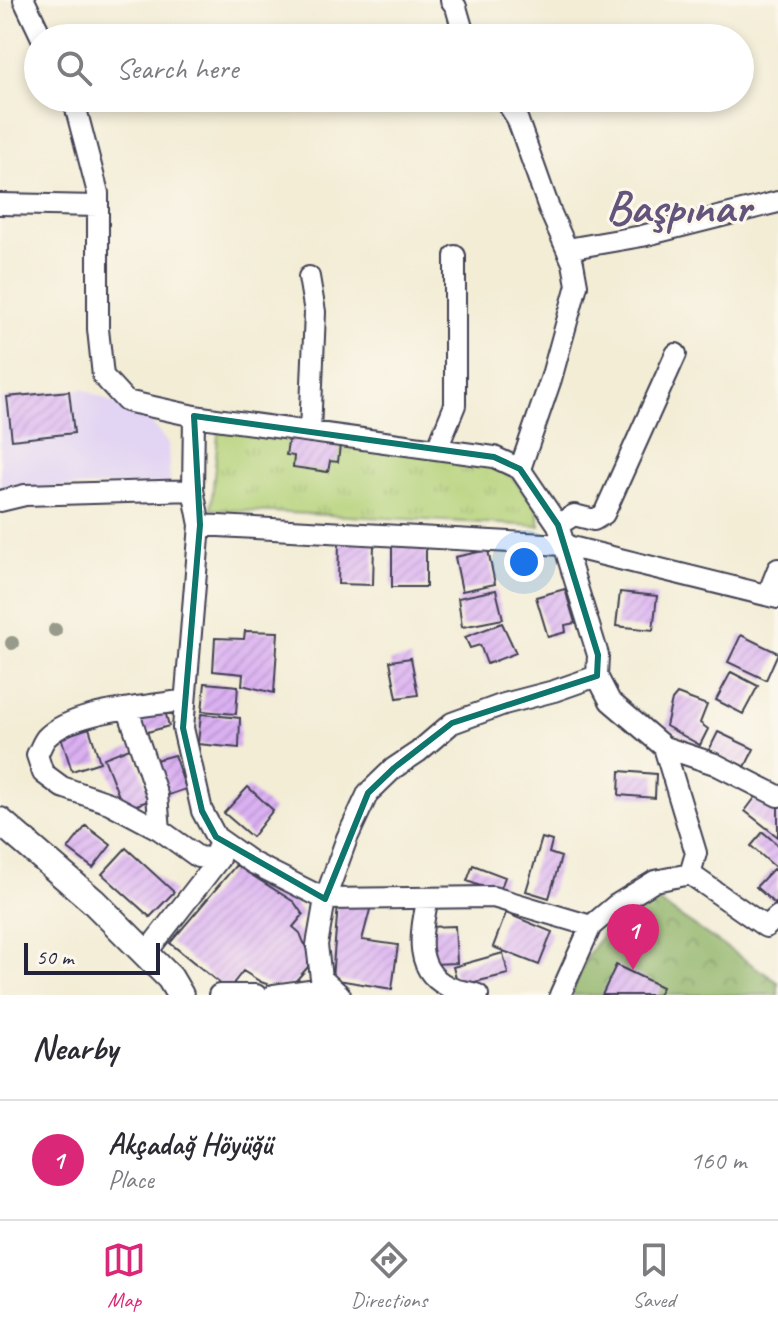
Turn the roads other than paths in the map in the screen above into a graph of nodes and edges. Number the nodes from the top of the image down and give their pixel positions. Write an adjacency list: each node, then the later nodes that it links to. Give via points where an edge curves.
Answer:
1 (24, 0): 3 (street)
2 (451, 0): 4 (street)
3 (35, 24)
4 (461, 24)
5 (77, 112): 9 (street)
6 (513, 112): 10 (street)
7 (778, 202): 10 (street)
8 (0, 204): 9 (street)
9 (98, 206): 14 (street, via 103,376 126,401)
10 (567, 249): 17 (street, via 577,285)
11 (455, 256): 16 (street, via 455,405)
12 (309, 277): 15 (street, via 315,312)
13 (676, 354): 21 (street, via 604,514 594,520 574,515)
14 (194, 416): 15 (street); 18 (street)
15 (310, 432): 16 (street)
16 (437, 449): 17 (street, via 494,457)
17 (520, 469): 21 (street)
18 (193, 490): 19 (street, via 25,495); 20 (street)
19 (0, 501)
20 (200, 525): 21 (street); 25 (street)
21 (561, 535): 23 (street); 24 (street, via 598,655)
22 (778, 569): 23 (street)
23 (773, 596)
24 (597, 676): 27 (street, via 610,701); 35 (street, via 452,723 394,768 368,793)
25 (185, 700): 26 (street); 31 (street, via 183,728 202,811)
26 (128, 710): 30 (street, via 157,795); 30 (street, via 58,729 37,755 43,773 62,787 109,803)
27 (664, 747): 28 (street, via 715,764); 33 (street, via 696,853)
28 (778, 796)
29 (0, 821): 38 (main road)
30 (160, 830): 32 (street, via 198,857)
31 (216, 837): 32 (street); 35 (street, via 253,863)
32 (219, 859): 38 (street)
33 (690, 874): 36 (street, via 766,927); 37 (street, via 655,881)
34 (428, 898): 35 (street); 37 (street, via 493,897); 44 (street, via 421,949 426,969 446,985)
35 (325, 899): 39 (street, via 317,945 321,978)
36 (778, 916)
37 (591, 926): 45 (street)
38 (146, 953): 40 (main road)
39 (336, 991): 43 (street)
40 (180, 995)
41 (219, 995): 42 (street)
42 (256, 995)
43 (274, 995)
44 (478, 995)
45 (560, 995)

